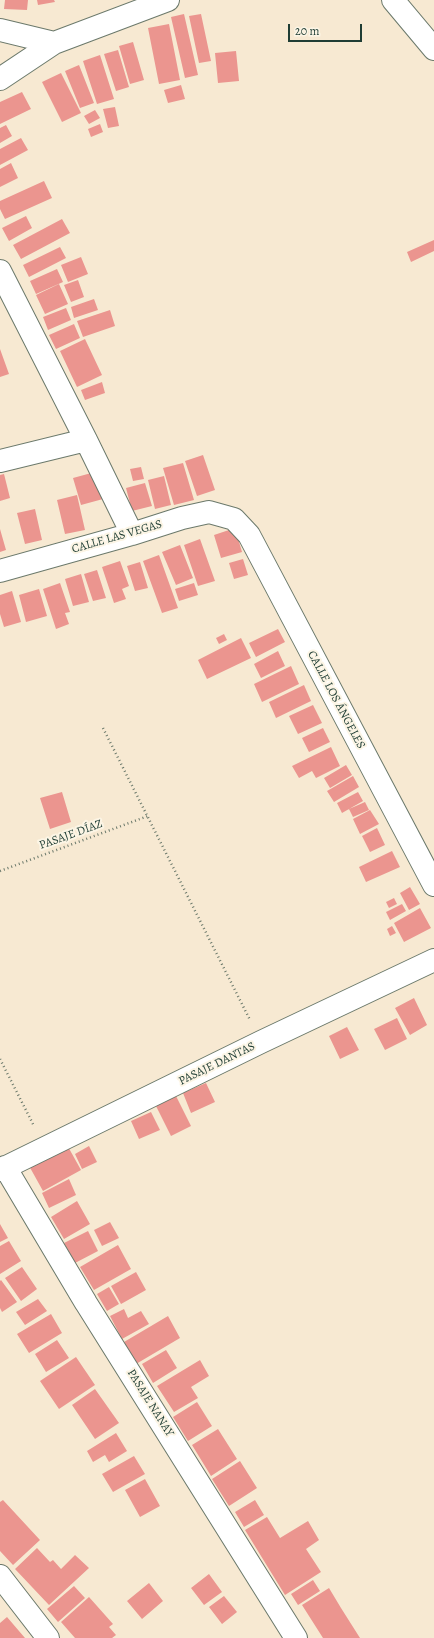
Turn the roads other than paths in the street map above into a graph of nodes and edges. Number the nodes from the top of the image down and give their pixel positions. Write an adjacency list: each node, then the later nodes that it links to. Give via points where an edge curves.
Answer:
1 (168, 0): 4 (street)
2 (393, 0): 5 (street)
3 (0, 30): 4 (street)
4 (54, 43): 6 (street)
5 (434, 49)
6 (0, 79)
7 (0, 271): 8 (street)
8 (8, 303): 9 (street)
9 (86, 440): 10 (street); 12 (street)
10 (0, 461)
11 (234, 519): 12 (street, CALLE LAS VEGAS, via 209,512); 14 (street, CALLE LOS ÁNGELES, via 249,535)
12 (132, 534): 13 (street, CALLE LAS VEGAS)
13 (0, 571)
14 (434, 885)
15 (434, 960): 16 (street, PASAJE DANTAS)
16 (3, 1169): 19 (street, PASAJE NANAY)
17 (0, 1576): 18 (street)
18 (48, 1638)
19 (296, 1638)

